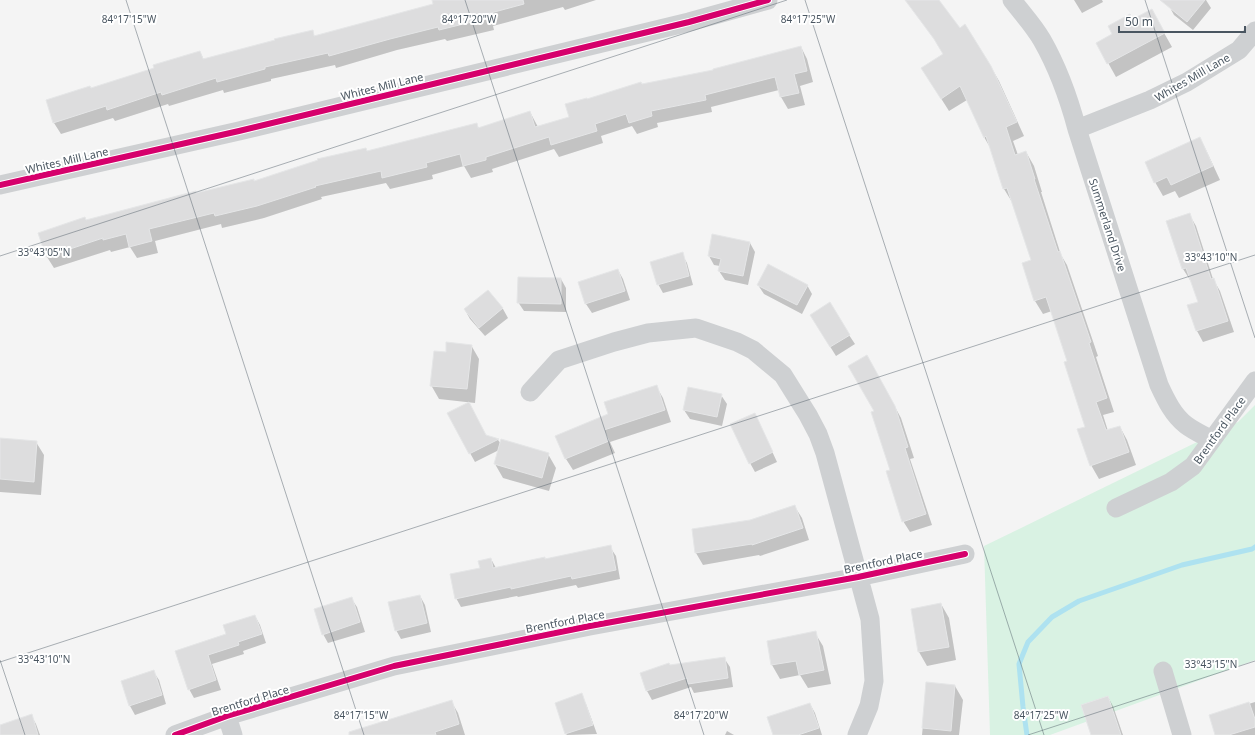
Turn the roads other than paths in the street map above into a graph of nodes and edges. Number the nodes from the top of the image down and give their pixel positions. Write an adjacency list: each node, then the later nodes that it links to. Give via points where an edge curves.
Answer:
1 (768, 0): 5 (street, Whites Mill Lane, via 689,22 239,131)
2 (1012, 0): 4 (street, Summerland Drive, via 1041,38 1054,62)
3 (1255, 31): 4 (street, Whites Mill Lane, via 1239,50 1187,82)
4 (1077, 130): 8 (street, Summerland Drive, via 1159,386 1178,418)
5 (0, 185)
6 (1255, 381): 8 (street, Brentford Place)
7 (530, 392): 11 (street, via 559,360 648,334 696,328 753,350 783,375 818,434)
8 (1212, 440): 9 (street, Brentford Place, via 1193,466 1171,482)
9 (1116, 508)
10 (965, 554): 11 (street, Brentford Place)
11 (858, 577): 13 (street, Brentford Place, via 590,626 394,666); 16 (street, via 870,619 874,682 869,706)
12 (1163, 671): 17 (street)
13 (227, 716): 14 (street, Brentford Place); 15 (street)
14 (175, 735)
15 (234, 735)
16 (857, 735)
17 (1182, 735)

